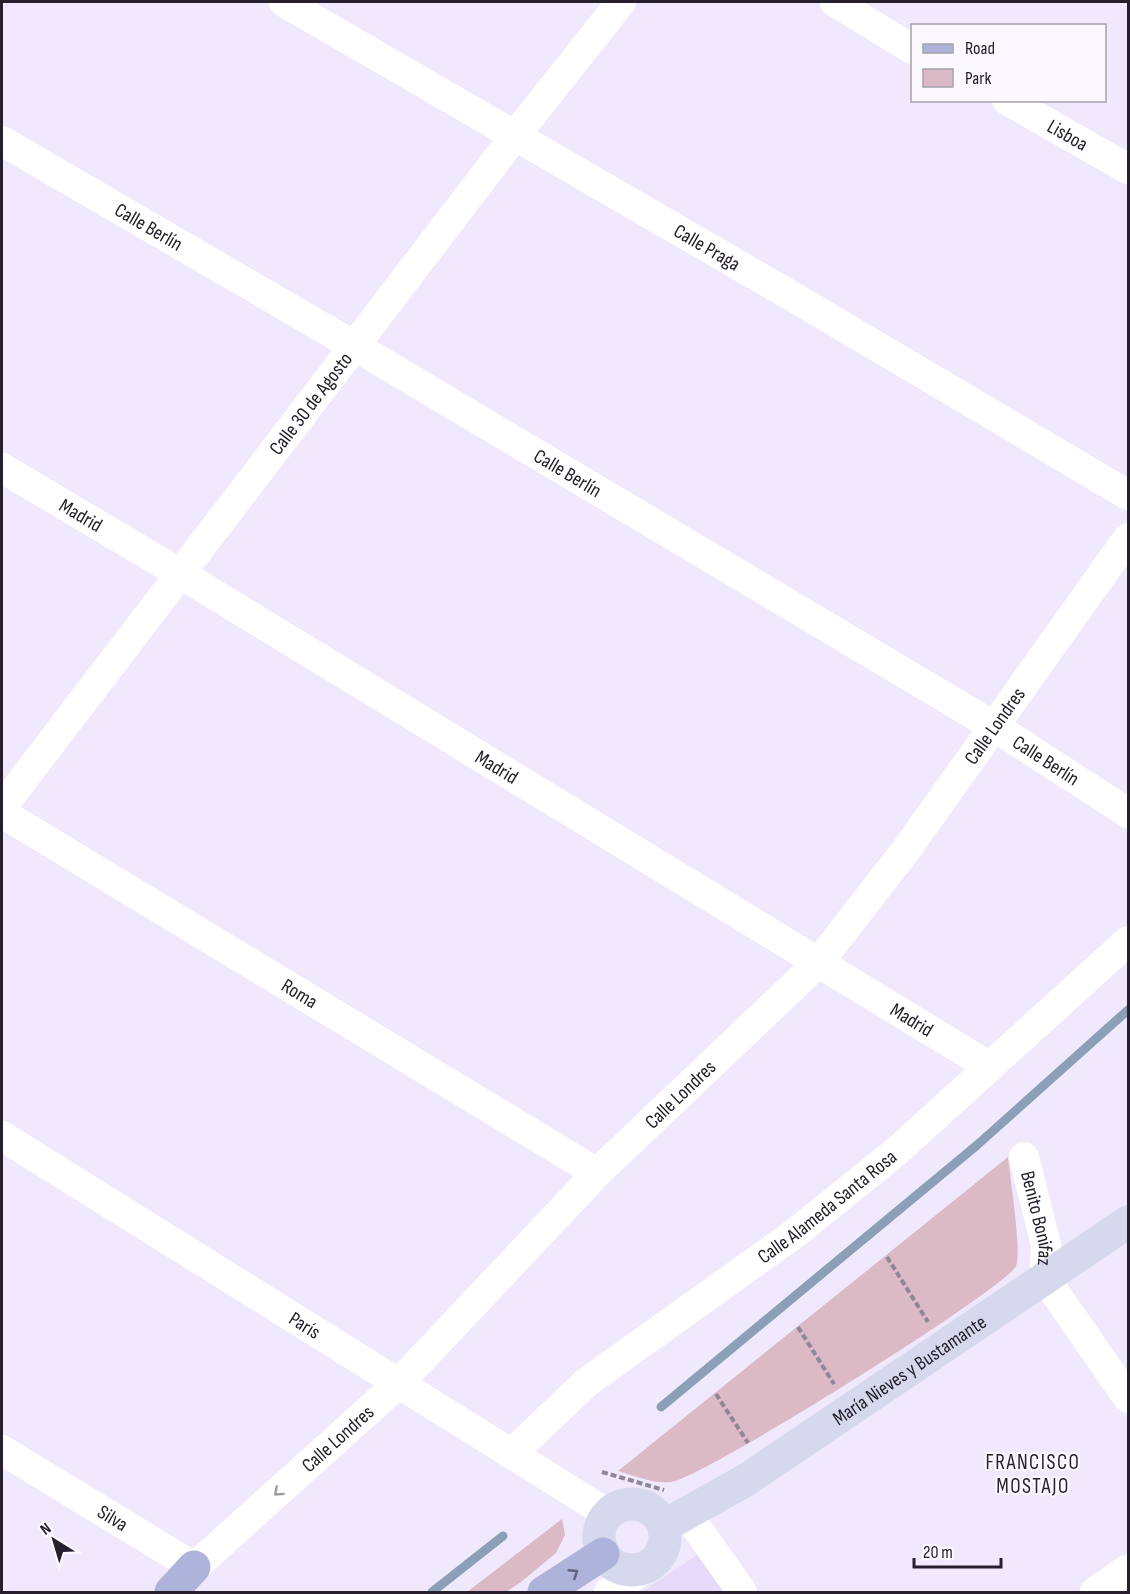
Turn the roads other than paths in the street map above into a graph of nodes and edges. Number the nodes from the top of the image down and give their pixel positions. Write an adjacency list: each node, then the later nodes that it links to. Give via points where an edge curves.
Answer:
1 (284, 2): 6 (street, Calle Praga)
2 (621, 2): 6 (street, Calle 30 de Agosto)
3 (835, 2): 4 (street)
4 (911, 48)
5 (1011, 102): 8 (street, Lisboa)
6 (514, 137): 9 (street, Calle 30 de Agosto); 11 (street, Calle Praga)
7 (2, 141): 9 (street, Calle Berlín)
8 (1128, 169)
9 (355, 347): 13 (street, Calle 30 de Agosto); 14 (street, Calle Berlín)
10 (2, 468): 13 (street, Madrid)
11 (1128, 495)
12 (1128, 538): 14 (street, Calle Londres)
13 (179, 573): 15 (street, Calle 30 de Agosto); 19 (street, Madrid)
14 (995, 728): 17 (street, Calle Berlín); 19 (street, Calle Londres)
15 (2, 807)
16 (2, 813): 23 (street, Roma)
17 (1128, 813)
18 (1128, 941): 20 (street, Calle Alameda Santa Rosa)
19 (819, 962): 20 (street, Madrid); 23 (street, Calle Londres)
20 (990, 1067): 29 (street, Calle Alameda Santa Rosa, via 897,1151 794,1234 587,1382)
21 (2, 1136): 26 (street, París)
22 (1024, 1157): 25 (street, Benito Bonifaz, via 1046,1245)
23 (597, 1173): 26 (street, Calle Londres)
24 (1128, 1222): 25 (street, María Nieves y Bustamante)
25 (1044, 1277): 27 (street, Benito Bonifaz); 31 (street, María Nieves y Bustamante, via 746,1480)
26 (400, 1382): 29 (street, París); 34 (street, Calle Londres, one-way to 34)
27 (1128, 1398)
28 (2, 1450): 34 (street, Silva)
29 (511, 1454): 30 (street, París)
30 (608, 1514): 31 (street, via 627,1504 639,1504); 32 (street, via 599,1533)
31 (675, 1520): 33 (street, via 664,1548); 40 (street)
32 (603, 1554): 33 (street, via 619,1568); 38 (main road, one-way to 32)
33 (649, 1566): 39 (street)
34 (194, 1567): 36 (street, Calle Londres); 37 (main road)
35 (1128, 1569): 41 (street)
36 (165, 1593)
37 (171, 1593)
38 (544, 1593)
39 (609, 1593)
40 (742, 1593)
41 (1095, 1593)

